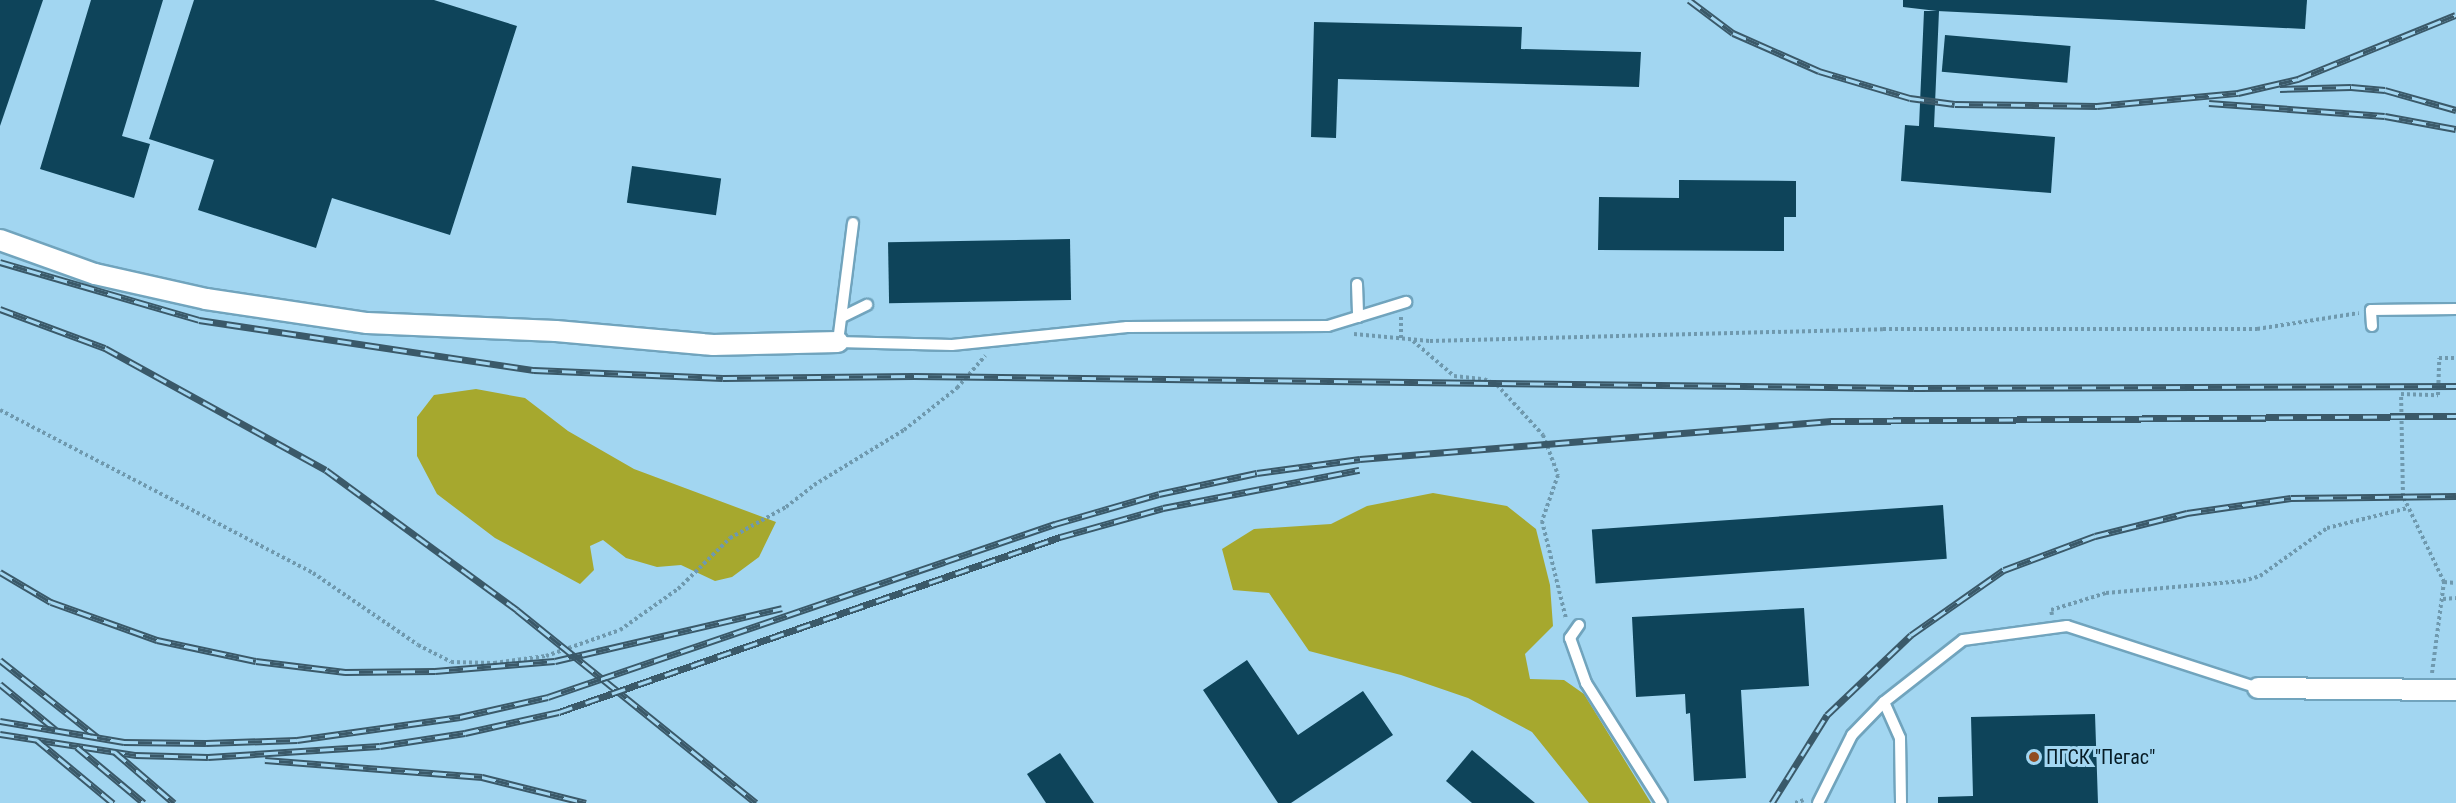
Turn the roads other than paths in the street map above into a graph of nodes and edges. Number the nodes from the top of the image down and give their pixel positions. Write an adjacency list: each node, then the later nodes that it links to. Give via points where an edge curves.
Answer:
1 (853, 223): 7 (lane)
2 (0, 240): 10 (street, via 95,273 206,299 367,324 556,331 713,345)
3 (1358, 284): 8 (lane)
4 (1403, 303): 8 (lane)
5 (867, 305): 7 (lane)
6 (2456, 309): 9 (lane, via 2371,310)
7 (842, 317): 10 (lane)
8 (1358, 317): 10 (lane, via 1328,326 1126,327 952,345)
9 (2372, 327)
10 (838, 342)
11 (1579, 625): 15 (lane, via 1570,638 1587,682)
12 (2258, 688): 13 (street); 14 (lane, via 2067,626 1963,640)
13 (2456, 690)
14 (1884, 702): 16 (lane, via 1852,735); 17 (lane, via 1900,738)
15 (1662, 803)
16 (1818, 803)
17 (1901, 803)

